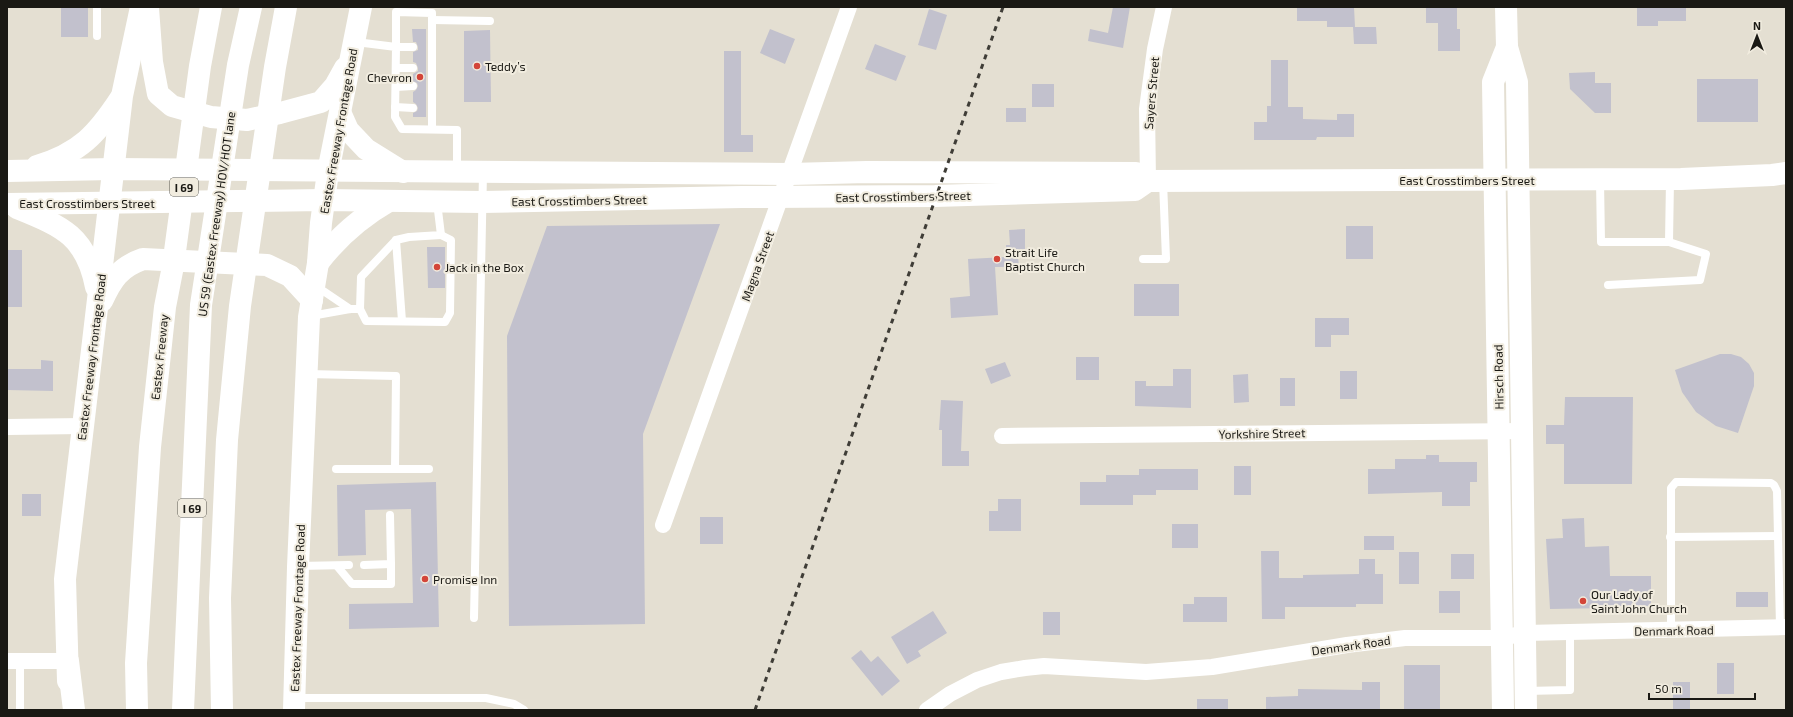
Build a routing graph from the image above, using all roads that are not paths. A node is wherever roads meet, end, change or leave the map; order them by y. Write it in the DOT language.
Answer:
graph roads {
  1 [pos="97,7"];
  2 [pos="141,7"];
  3 [pos="148,7"];
  4 [pos="211,7"];
  5 [pos="251,7"];
  6 [pos="286,7"];
  7 [pos="361,7"];
  8 [pos="849,7"];
  9 [pos="1164,7"];
  10 [pos="1506,7"];
  11 [pos="432,20"];
  12 [pos="490,21"];
  13 [pos="97,36"];
  14 [pos="396,47"];
  15 [pos="413,47"];
  16 [pos="1507,47"];
  17 [pos="353,48"];
  18 [pos="396,68"];
  19 [pos="413,68"];
  20 [pos="396,86"];
  21 [pos="413,86"];
  22 [pos="122,96"];
  23 [pos="395,108"];
  24 [pos="413,108"];
  25 [pos="340,112"];
  26 [pos="432,129"];
  27 [pos="113,169"];
  28 [pos="15,170"];
  29 [pos="328,172"];
  30 [pos="403,172"];
  31 [pos="458,172"];
  32 [pos="482,172"];
  33 [pos="1786,173"];
  34 [pos="790,174"];
  35 [pos="1670,179"];
  36 [pos="1156,180"];
  37 [pos="1495,180"];
  38 [pos="1518,180"];
  39 [pos="1600,180"];
  40 [pos="782,197"];
  41 [pos="324,200"];
  42 [pos="389,201"];
  43 [pos="436,201"];
  44 [pos="482,202"];
  45 [pos="110,203"];
  46 [pos="7,204"];
  47 [pos="441,235"];
  48 [pos="396,240"];
  49 [pos="1669,242"];
  50 [pos="1143,259"];
  51 [pos="1608,285"];
  52 [pos="313,291"];
  53 [pos="98,305"];
  54 [pos="350,309"];
  55 [pos="360,309"];
  56 [pos="402,321"];
  57 [pos="306,374"];
  58 [pos="83,426"];
  59 [pos="7,427"];
  60 [pos="1498,431"];
  61 [pos="1522,431"];
  62 [pos="1002,436"];
  63 [pos="336,469"];
  64 [pos="395,469"];
  65 [pos="429,469"];
  66 [pos="390,515"];
  67 [pos="663,525"];
  68 [pos="1778,536"];
  69 [pos="1670,537"];
  70 [pos="391,564"];
  71 [pos="349,565"];
  72 [pos="364,565"];
  73 [pos="298,566"];
  74 [pos="337,566"];
  75 [pos="474,618"];
  76 [pos="1783,627"];
  77 [pos="1671,631"];
  78 [pos="1570,632"];
  79 [pos="1525,633"];
  80 [pos="1502,638"];
  81 [pos="68,660"];
  82 [pos="13,661"];
  83 [pos="1525,700"];
  84 [pos="294,706"];
  85 [pos="20,710"];
  86 [pos="69,710"];
  87 [pos="74,710"];
  88 [pos="137,710"];
  89 [pos="183,710"];
  90 [pos="222,710"];
  91 [pos="524,710"];
  92 [pos="927,710"];
  93 [pos="1503,710"];
  1 -- 13 [label="lane"];
  2 -- 22 [label="main road, Eastex Freeway Frontage Road"];
  3 -- 17 [label="main road"];
  4 -- 88 [label="main road, Eastex Freeway / I 69"];
  5 -- 89 [label="main road, US 59 (Eastex Freeway) HOV/HOT lane / I 69"];
  6 -- 90 [label="main road, I 69"];
  7 -- 17 [label="main road, Eastex Freeway Frontage Road"];
  8 -- 34 [label="street, Magna Street"];
  9 -- 36 [label="street, Sayers Street"];
  10 -- 16 [label="main road, Hirsch Road"];
  11 -- 12 [label="lane"];
  11 -- 14 [label="lane"];
  11 -- 26 [label="lane"];
  14 -- 15 [label="lane"];
  14 -- 17 [label="lane"];
  14 -- 18 [label="lane"];
  16 -- 37 [label="main road, Hirsch Road"];
  16 -- 38 [label="main road, Hirsch Road"];
  17 -- 25 [label="main road, Eastex Freeway Frontage Road"];
  18 -- 19 [label="lane"];
  18 -- 20 [label="lane"];
  20 -- 21 [label="lane"];
  20 -- 23 [label="lane"];
  22 -- 27 [label="main road, Eastex Freeway Frontage Road"];
  22 -- 28 [label="main road"];
  23 -- 24 [label="lane"];
  23 -- 26 [label="lane"];
  25 -- 29 [label="main road, Eastex Freeway Frontage Road"];
  25 -- 30 [label="main road"];
  26 -- 31 [label="lane"];
  27 -- 28 [label="main road, East Crosstimbers Street"];
  27 -- 29 [label="main road, East Crosstimbers Street"];
  27 -- 45 [label="main road, Eastex Freeway Frontage Road"];
  29 -- 30 [label="main road, East Crosstimbers Street"];
  29 -- 41 [label="main road, Eastex Freeway Frontage Road"];
  30 -- 31 [label="main road, East Crosstimbers Street"];
  31 -- 32 [label="main road, East Crosstimbers Street"];
  32 -- 34 [label="main road, East Crosstimbers Street"];
  32 -- 44 [label="lane"];
  33 -- 35 [label="main road, East Crosstimbers Street"];
  34 -- 36 [label="main road, East Crosstimbers Street"];
  34 -- 40 [label="street, Magna Street"];
  35 -- 39 [label="main road, East Crosstimbers Street"];
  35 -- 49 [label="lane"];
  36 -- 37 [label="main road, East Crosstimbers Street"];
  36 -- 40 [label="main road, East Crosstimbers Street"];
  36 -- 50 [label="lane"];
  37 -- 38 [label="main road, East Crosstimbers Street"];
  37 -- 60 [label="main road, Hirsch Road"];
  38 -- 39 [label="main road, East Crosstimbers Street"];
  38 -- 61 [label="main road, Hirsch Road"];
  39 -- 49 [label="lane"];
  40 -- 44 [label="main road, East Crosstimbers Street"];
  40 -- 67 [label="street, Magna Street"];
  41 -- 42 [label="main road, East Crosstimbers Street"];
  41 -- 45 [label="main road, East Crosstimbers Street"];
  41 -- 52 [label="main road, Eastex Freeway Frontage Road"];
  42 -- 43 [label="main road, East Crosstimbers Street"];
  42 -- 52 [label="main road"];
  43 -- 44 [label="main road, East Crosstimbers Street"];
  43 -- 47 [label="lane"];
  44 -- 75 [label="lane"];
  45 -- 46 [label="main road, East Crosstimbers Street"];
  45 -- 53 [label="main road, Eastex Freeway Frontage Road"];
  46 -- 53 [label="main road"];
  47 -- 48 [label="lane"];
  47 -- 56 [label="lane"];
  48 -- 55 [label="lane"];
  48 -- 56 [label="lane"];
  49 -- 51 [label="lane"];
  52 -- 53 [label="main road"];
  52 -- 54 [label="lane"];
  52 -- 54 [label="lane"];
  52 -- 57 [label="main road, Eastex Freeway Frontage Road"];
  53 -- 58 [label="main road, Eastex Freeway Frontage Road"];
  54 -- 55 [label="lane"];
  55 -- 56 [label="lane"];
  57 -- 64 [label="lane"];
  57 -- 73 [label="main road, Eastex Freeway Frontage Road"];
  58 -- 59 [label="street"];
  58 -- 81 [label="main road, Eastex Freeway Frontage Road"];
  60 -- 61 [label="street, Yorkshire Street"];
  60 -- 62 [label="street, Yorkshire Street"];
  60 -- 80 [label="main road, Hirsch Road"];
  61 -- 79 [label="main road, Hirsch Road"];
  63 -- 64 [label="lane"];
  64 -- 65 [label="lane"];
  66 -- 70 [label="lane"];
  68 -- 69 [label="lane"];
  68 -- 69 [label="lane"];
  68 -- 76 [label="lane"];
  69 -- 77 [label="lane"];
  70 -- 72 [label="lane"];
  70 -- 74 [label="lane"];
  71 -- 74 [label="lane"];
  73 -- 74 [label="lane"];
  73 -- 84 [label="main road, Eastex Freeway Frontage Road"];
  76 -- 77 [label="street, Denmark Road"];
  77 -- 78 [label="street, Denmark Road"];
  78 -- 79 [label="street, Denmark Road"];
  78 -- 83 [label="lane"];
  79 -- 80 [label="street, Denmark Road"];
  79 -- 83 [label="main road, Hirsch Road"];
  80 -- 92 [label="street, Denmark Road"];
  80 -- 93 [label="main road, Hirsch Road"];
  81 -- 82 [label="street"];
  81 -- 86 [label="main road, Eastex Freeway Frontage Road"];
  81 -- 87 [label="main road"];
  82 -- 85 [label="lane"];
  84 -- 91 [label="lane"];
}
